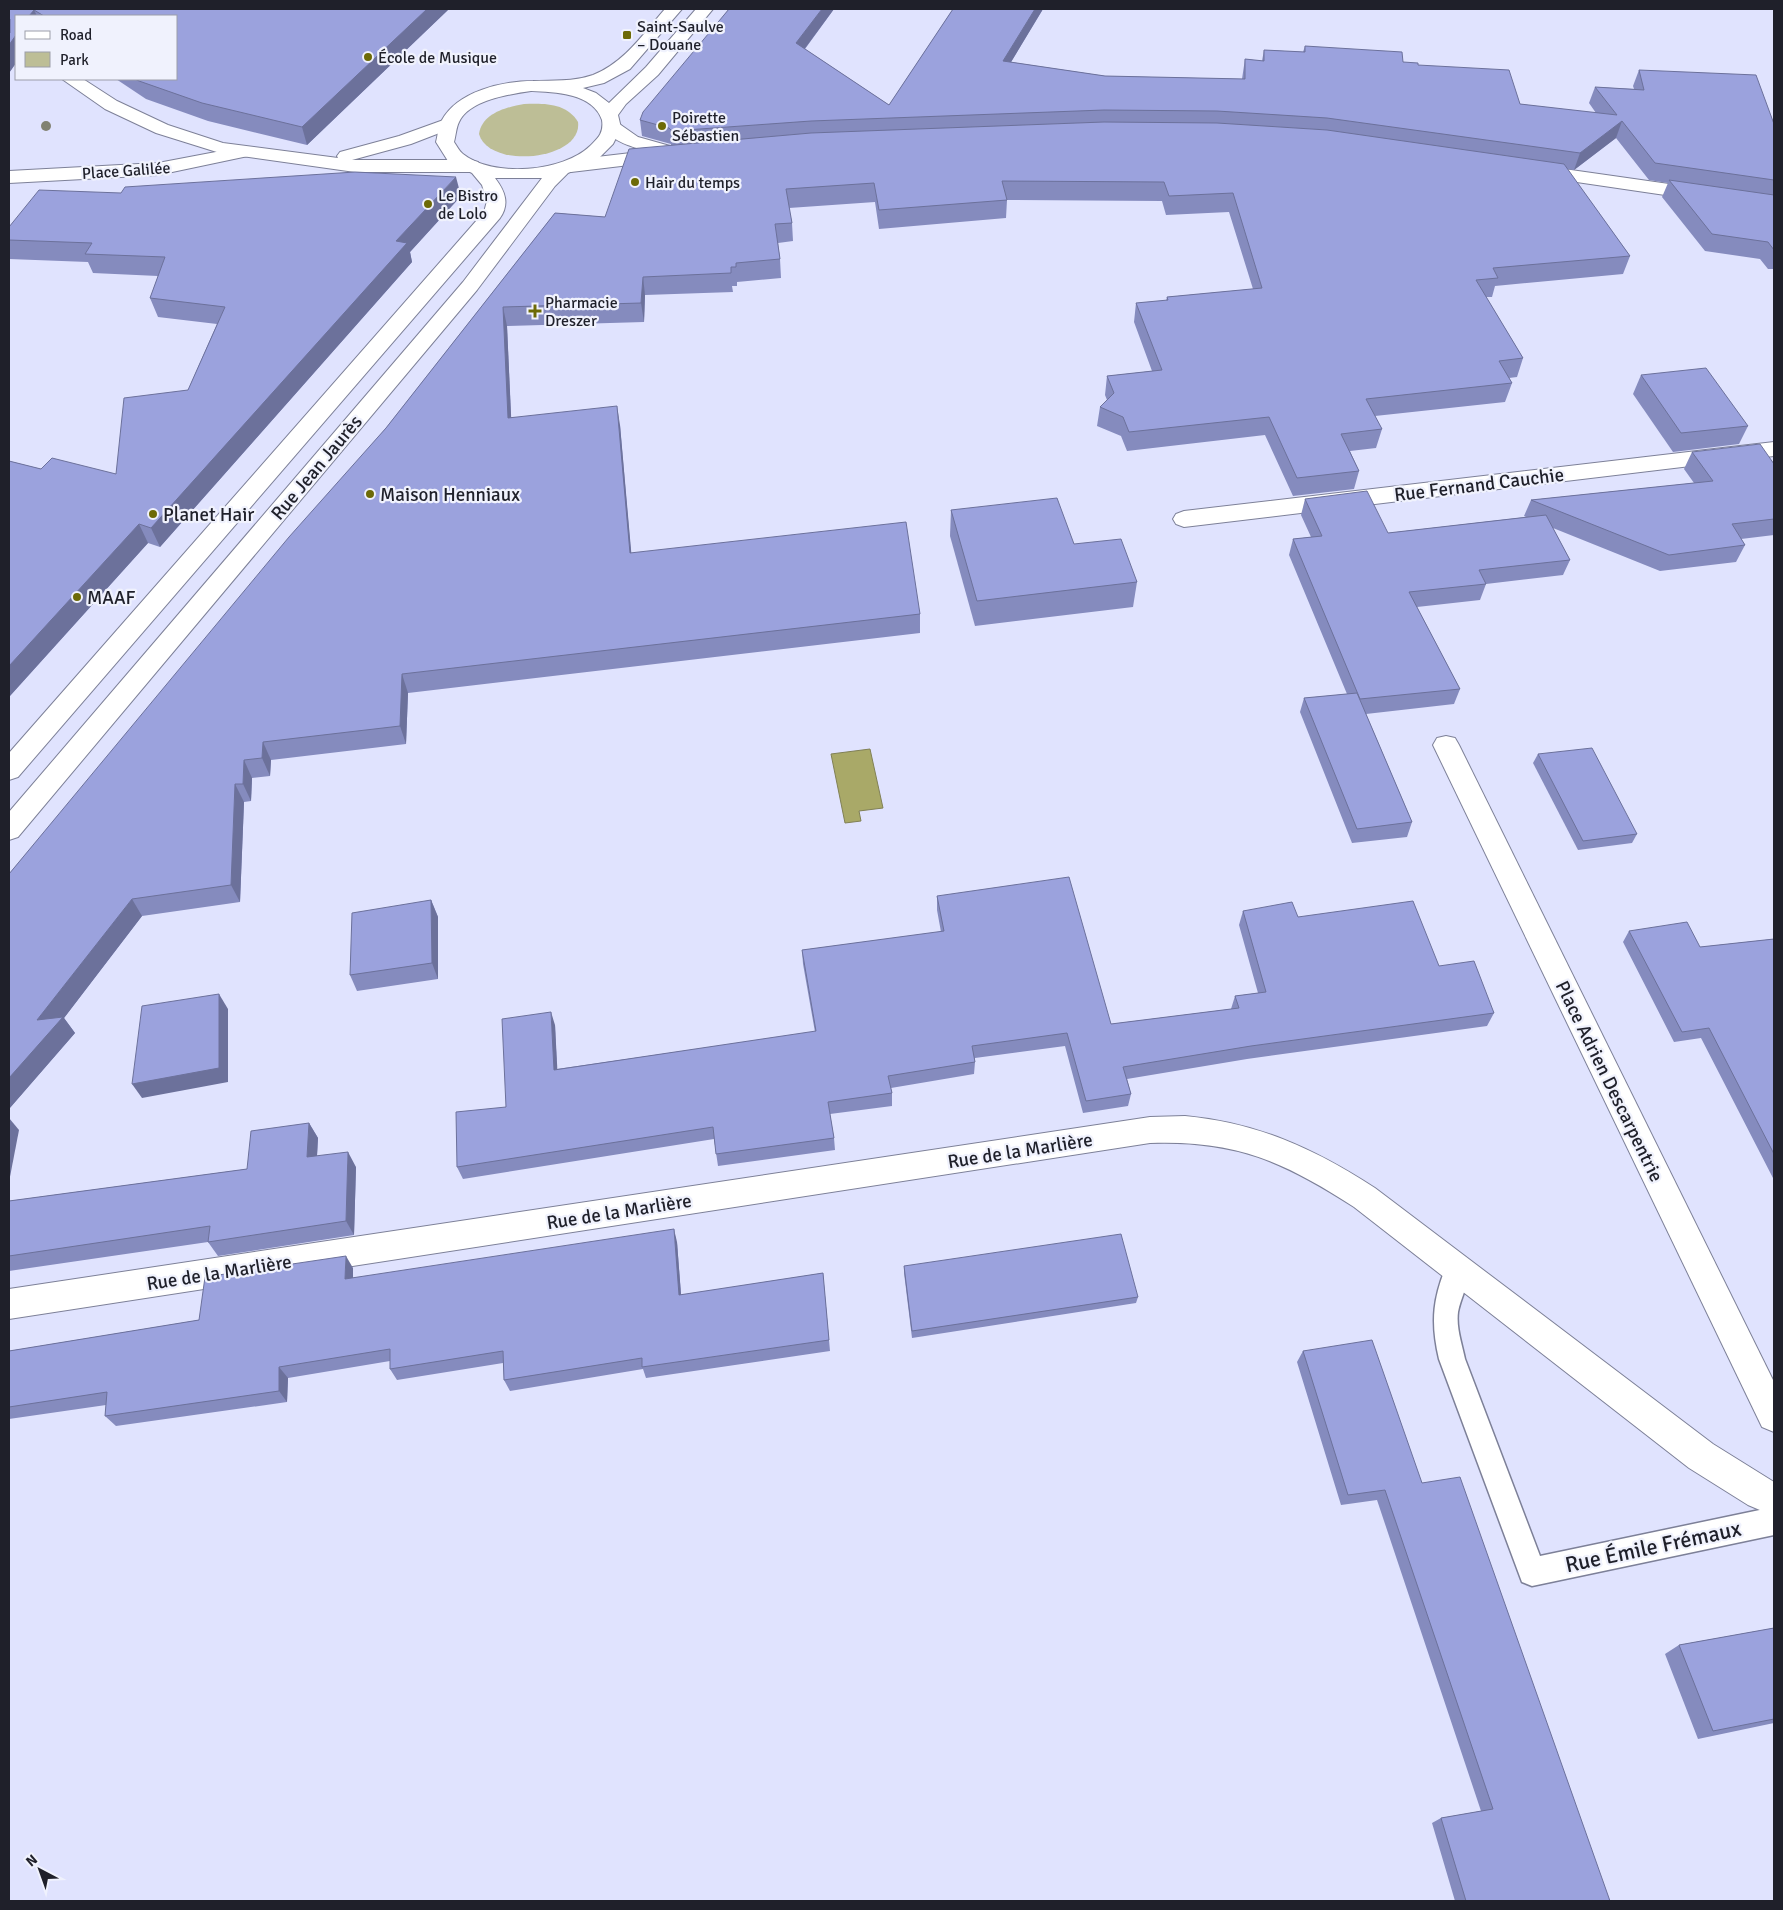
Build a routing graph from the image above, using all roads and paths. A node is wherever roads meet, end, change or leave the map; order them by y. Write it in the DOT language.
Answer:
graph roads {
  1 [pos="674,9"];
  2 [pos="705,9"];
  3 [pos="73,80"];
  4 [pos="560,88"];
  5 [pos="611,121"];
  6 [pos="449,123"];
  7 [pos="242,152"];
  8 [pos="313,161"];
  9 [pos="475,168"];
  10 [pos="566,168"];
  11 [pos="1514,168"];
  12 [pos="9,176"];
  13 [pos="1774,205"];
  14 [pos="1774,449"];
  15 [pos="1184,519"];
  16 [pos="1446,745"];
  17 [pos="9,770"];
  18 [pos="9,830"];
  19 [pos="1458,1268"];
  20 [pos="9,1304"];
  21 [pos="1774,1416"];
  22 [pos="1774,1499"];
  23 [pos="1774,1521"];
  1 -- 4 [label="street"];
  2 -- 5 [label="street"];
  3 -- 7 [label="street"];
  4 -- 5 [label="street"];
  4 -- 6 [label="street"];
  5 -- 10 [label="street"];
  5 -- 10 [label="street"];
  6 -- 8 [label="street"];
  6 -- 9 [label="street"];
  7 -- 8 [label="street"];
  7 -- 12 [label="street, Place Galilée"];
  8 -- 9 [label="street"];
  9 -- 10 [label="street"];
  9 -- 17 [label="street, Rue Jean Jaurès"];
  10 -- 18 [label="street, Rue Jean Jaurès"];
  11 -- 13 [label="street"];
  14 -- 15 [label="street, Rue Fernand Cauchie"];
  16 -- 21 [label="street, Place Adrien Descarpentrie"];
  19 -- 20 [label="street, Rue de la Marlière"];
  19 -- 22 [label="street"];
  19 -- 23 [label="lane, Rue Émile Frémaux"];
}
